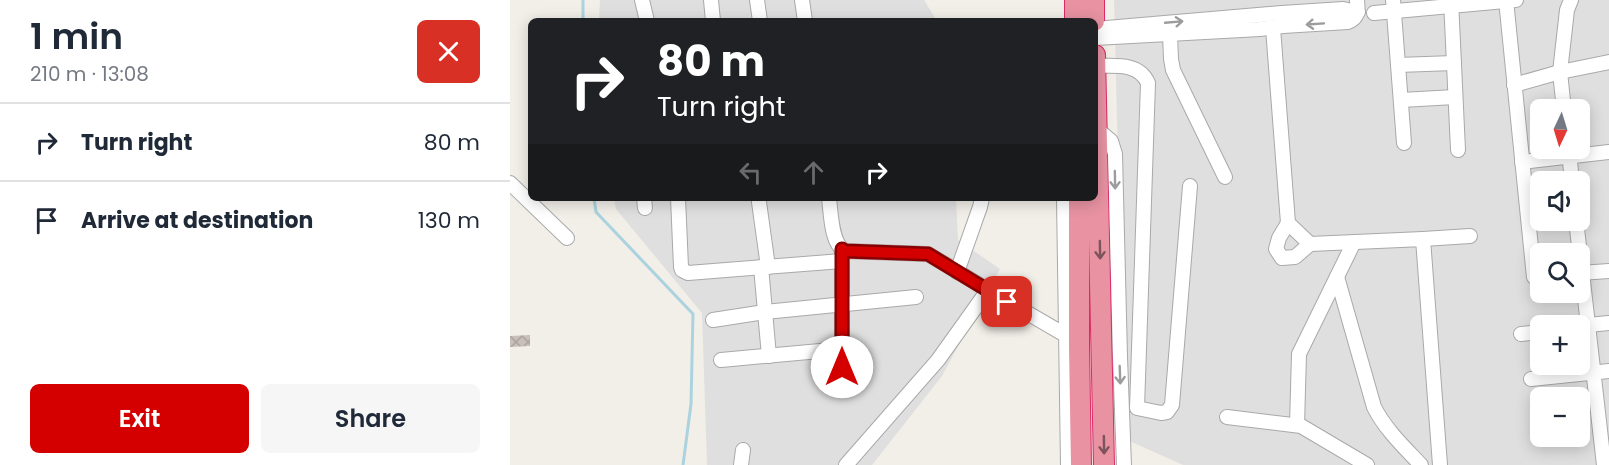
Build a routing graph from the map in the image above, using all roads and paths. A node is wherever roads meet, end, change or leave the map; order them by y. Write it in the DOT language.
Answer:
graph roads {
  1 [pos="642,0"];
  2 [pos="711,0"];
  3 [pos="757,0"];
  4 [pos="803,0"];
  5 [pos="1075,0"];
  6 [pos="1094,0"];
  7 [pos="1509,0"];
  8 [pos="1571,0"];
  9 [pos="1451,3"];
  10 [pos="1394,5"];
  11 [pos="1358,6"];
  12 [pos="1374,13"];
  13 [pos="646,18"];
  14 [pos="713,18"];
  15 [pos="760,18"];
  16 [pos="805,18"];
  17 [pos="1076,18"];
  18 [pos="1094,18"];
  19 [pos="1271,18"];
  20 [pos="1098,29"];
  21 [pos="1170,34"];
  22 [pos="1098,38"];
  23 [pos="1609,62"];
  24 [pos="1454,63"];
  25 [pos="1398,65"];
  26 [pos="1098,66"];
  27 [pos="1560,72"];
  28 [pos="1514,85"];
  29 [pos="1455,97"];
  30 [pos="1563,99"];
  31 [pos="1401,100"];
  32 [pos="1098,130"];
  33 [pos="1404,143"];
  34 [pos="1458,150"];
  35 [pos="1590,152"];
  36 [pos="1609,152"];
  37 [pos="1538,159"];
  38 [pos="1522,162"];
  39 [pos="1098,177"];
  40 [pos="1225,177"];
  41 [pos="510,183"];
  42 [pos="1190,186"];
  43 [pos="528,200"];
  44 [pos="529,201"];
  45 [pos="678,201"];
  46 [pos="829,201"];
  47 [pos="982,201"];
  48 [pos="1064,201"];
  49 [pos="1079,201"];
  50 [pos="759,202"];
  51 [pos="1288,223"];
  52 [pos="1470,236"];
  53 [pos="567,238"];
  54 [pos="1423,239"];
  55 [pos="1354,242"];
  56 [pos="1530,243"];
  57 [pos="1310,244"];
  58 [pos="842,255"];
  59 [pos="764,267"];
  60 [pos="1609,271"];
  61 [pos="957,272"];
  62 [pos="1590,272"];
  63 [pos="1337,277"];
  64 [pos="988,290"];
  65 [pos="916,297"];
  66 [pos="842,304"];
  67 [pos="765,312"];
  68 [pos="713,320"];
  69 [pos="1609,323"];
  70 [pos="1590,327"];
  71 [pos="1530,333"];
  72 [pos="1521,334"];
  73 [pos="1067,336"];
  74 [pos="842,349"];
  75 [pos="769,356"];
  76 [pos="1590,356"];
  77 [pos="721,360"];
  78 [pos="1609,371"];
  79 [pos="1593,373"];
  80 [pos="1531,379"];
  81 [pos="842,384"];
  82 [pos="1122,407"];
  83 [pos="1137,408"];
  84 [pos="1227,417"];
  85 [pos="1297,425"];
  86 [pos="743,450"];
  87 [pos="741,465"];
  88 [pos="846,465"];
  89 [pos="1068,465"];
  90 [pos="1081,465"];
  91 [pos="1104,465"];
  92 [pos="1124,465"];
  93 [pos="1367,465"];
  94 [pos="1420,465"];
  95 [pos="1440,465"];
  96 [pos="1604,465"];
  1 -- 13 [label="street"];
  2 -- 14 [label="street"];
  3 -- 15 [label="street"];
  4 -- 16 [label="street"];
  5 -- 17 [label="highway"];
  6 -- 18 [label="highway"];
  7 -- 9 [label="street"];
  7 -- 28 [label="street"];
  8 -- 27 [label="street"];
  9 -- 10 [label="street"];
  9 -- 24 [label="street"];
  10 -- 12 [label="street"];
  10 -- 25 [label="street"];
  11 -- 19 [label="street"];
  20 -- 19 [label="street, one-way"];
  19 -- 21 [label="street"];
  19 -- 51 [label="street"];
  21 -- 22 [label="street"];
  21 -- 40 [label="street"];
  23 -- 27 [label="street"];
  24 -- 25 [label="street"];
  24 -- 29 [label="street"];
  25 -- 31 [label="street"];
  26 -- 83 [label="street"];
  27 -- 28 [label="street"];
  27 -- 30 [label="street"];
  28 -- 38 [label="street"];
  29 -- 31 [label="street"];
  29 -- 34 [label="street"];
  31 -- 33 [label="street"];
  32 -- 82 [label="street, one-way"];
  35 -- 36 [label="street"];
  37 -- 38 [label="street"];
  38 -- 56 [label="street"];
  39 -- 91 [label="highway, one-way"];
  41 -- 43 [label="street"];
  42 -- 83 [label="street"];
  44 -- 53 [label="street"];
  45 -- 59 [label="street"];
  46 -- 58 [label="street"];
  47 -- 61 [label="street"];
  48 -- 73 [label="street"];
  49 -- 90 [label="highway"];
  50 -- 59 [label="street"];
  51 -- 57 [label="street"];
  51 -- 57 [label="street"];
  52 -- 54 [label="street"];
  54 -- 55 [label="street"];
  54 -- 95 [label="street"];
  55 -- 57 [label="street"];
  55 -- 63 [label="street"];
  58 -- 59 [label="street"];
  58 -- 61 [label="street"];
  58 -- 66 [label="street"];
  59 -- 67 [label="street"];
  60 -- 62 [label="street"];
  61 -- 64 [label="street"];
  63 -- 85 [label="street"];
  63 -- 94 [label="street"];
  64 -- 73 [label="street"];
  64 -- 88 [label="street"];
  65 -- 66 [label="street"];
  66 -- 67 [label="street"];
  66 -- 74 [label="street"];
  67 -- 68 [label="street"];
  67 -- 75 [label="street"];
  69 -- 70 [label="street"];
  71 -- 72 [label="street"];
  73 -- 89 [label="street"];
  74 -- 75 [label="street"];
  74 -- 81 [label="street"];
  75 -- 77 [label="street"];
  76 -- 79 [label="street"];
  78 -- 79 [label="street"];
  79 -- 80 [label="street"];
  79 -- 96 [label="street"];
  82 -- 83 [label="street"];
  82 -- 92 [label="street"];
  84 -- 85 [label="street"];
  85 -- 93 [label="street"];
  86 -- 87 [label="street"];
}
